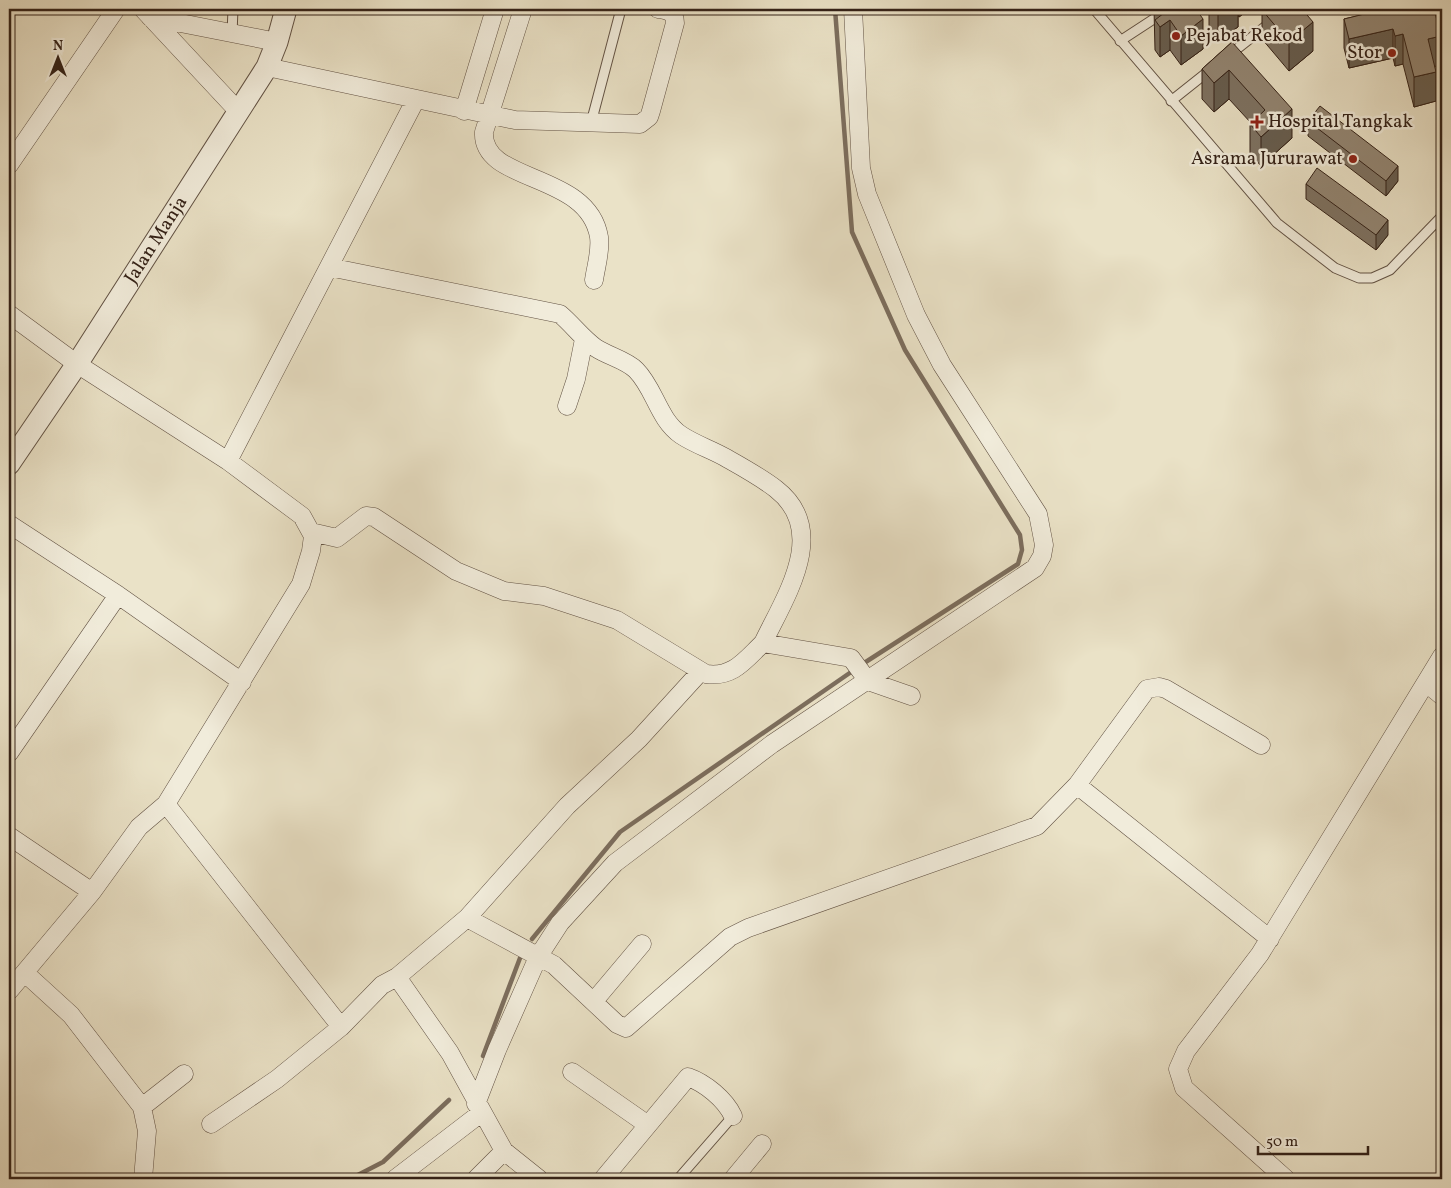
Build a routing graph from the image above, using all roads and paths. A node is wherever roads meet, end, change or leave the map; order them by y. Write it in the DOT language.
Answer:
graph roads {
  1 [pos="116,9"];
  2 [pos="233,9"];
  3 [pos="286,9"];
  4 [pos="495,9"];
  5 [pos="523,9"];
  6 [pos="621,9"];
  7 [pos="658,9"];
  8 [pos="852,9"];
  9 [pos="1094,9"];
  10 [pos="1168,9"];
  11 [pos="1440,9"];
  12 [pos="1158,12"];
  13 [pos="146,13"];
  14 [pos="1442,18"];
  15 [pos="1271,22"];
  16 [pos="232,34"];
  17 [pos="1120,41"];
  18 [pos="277,42"];
  19 [pos="267,67"];
  20 [pos="416,99"];
  21 [pos="1171,101"];
  22 [pos="464,111"];
  23 [pos="238,112"];
  24 [pos="490,116"];
  25 [pos="591,123"];
  26 [pos="9,165"];
  27 [pos="1442,216"];
  28 [pos="329,267"];
  29 [pos="594,280"];
  30 [pos="9,314"];
  31 [pos="584,338"];
  32 [pos="77,364"];
  33 [pos="567,406"];
  34 [pos="228,462"];
  35 [pos="9,464"];
  36 [pos="9,524"];
  37 [pos="311,532"];
  38 [pos="118,595"];
  39 [pos="763,643"];
  40 [pos="1442,656"];
  41 [pos="701,671"];
  42 [pos="863,673"];
  43 [pos="242,682"];
  44 [pos="1426,683"];
  45 [pos="911,696"];
  46 [pos="1442,696"];
  47 [pos="1261,745"];
  48 [pos="9,753"];
  49 [pos="1077,785"];
  50 [pos="166,804"];
  51 [pos="9,836"];
  52 [pos="92,892"];
  53 [pos="466,918"];
  54 [pos="1270,938"];
  55 [pos="642,944"];
  56 [pos="538,957"];
  57 [pos="25,973"];
  58 [pos="397,977"];
  59 [pos="9,991"];
  60 [pos="594,1001"];
  61 [pos="341,1027"];
  62 [pos="572,1072"];
  63 [pos="184,1074"];
  64 [pos="142,1107"];
  65 [pos="478,1108"];
  66 [pos="733,1116"];
  67 [pos="211,1124"];
  68 [pos="648,1125"];
  69 [pos="762,1144"];
  70 [pos="504,1151"];
  71 [pos="143,1179"];
  72 [pos="395,1179"];
  73 [pos="476,1179"];
  74 [pos="539,1179"];
  75 [pos="603,1179"];
  76 [pos="678,1179"];
  77 [pos="733,1179"];
  78 [pos="1286,1179"];
  1 -- 26 [label="street"];
  2 -- 16 [label="lane"];
  3 -- 18 [label="street, Jalan Manja"];
  4 -- 22 [label="street"];
  5 -- 24 [label="street"];
  6 -- 25 [label="lane"];
  7 -- 25 [label="street"];
  8 -- 42 [label="street"];
  9 -- 17 [label="lane"];
  10 -- 12 [label="lane"];
  11 -- 14 [label="lane"];
  12 -- 17 [label="lane"];
  13 -- 16 [label="street"];
  13 -- 23 [label="street"];
  15 -- 21 [label="lane"];
  16 -- 18 [label="street"];
  17 -- 21 [label="lane"];
  18 -- 19 [label="street, Jalan Manja"];
  19 -- 20 [label="street"];
  19 -- 23 [label="street, Jalan Manja"];
  20 -- 22 [label="street"];
  20 -- 28 [label="street"];
  21 -- 27 [label="lane"];
  22 -- 24 [label="street"];
  23 -- 32 [label="street, Jalan Manja"];
  24 -- 25 [label="street"];
  24 -- 29 [label="street"];
  28 -- 31 [label="street"];
  28 -- 34 [label="street"];
  30 -- 32 [label="street"];
  31 -- 33 [label="street"];
  31 -- 39 [label="street"];
  32 -- 34 [label="street"];
  32 -- 35 [label="street, Jalan Manja"];
  34 -- 37 [label="street"];
  36 -- 38 [label="street"];
  37 -- 41 [label="street"];
  37 -- 43 [label="street"];
  38 -- 43 [label="street"];
  38 -- 48 [label="street"];
  39 -- 41 [label="street"];
  39 -- 42 [label="street"];
  40 -- 44 [label="street"];
  41 -- 53 [label="street"];
  42 -- 45 [label="street"];
  42 -- 56 [label="street"];
  43 -- 50 [label="street"];
  44 -- 46 [label="street"];
  44 -- 54 [label="street"];
  47 -- 49 [label="street"];
  49 -- 54 [label="street"];
  49 -- 60 [label="street"];
  50 -- 52 [label="street"];
  50 -- 61 [label="street"];
  51 -- 52 [label="street"];
  52 -- 57 [label="street"];
  53 -- 56 [label="street"];
  53 -- 58 [label="street"];
  54 -- 78 [label="street"];
  55 -- 60 [label="street"];
  56 -- 60 [label="street"];
  56 -- 65 [label="street"];
  57 -- 59 [label="street"];
  57 -- 64 [label="street"];
  58 -- 61 [label="street"];
  58 -- 65 [label="street"];
  61 -- 67 [label="street"];
  62 -- 68 [label="street"];
  63 -- 64 [label="street"];
  64 -- 71 [label="street"];
  65 -- 70 [label="street"];
  65 -- 72 [label="street"];
  66 -- 68 [label="street"];
  66 -- 76 [label="lane"];
  68 -- 75 [label="street"];
  69 -- 77 [label="street"];
  70 -- 73 [label="street"];
  70 -- 74 [label="street"];
}
